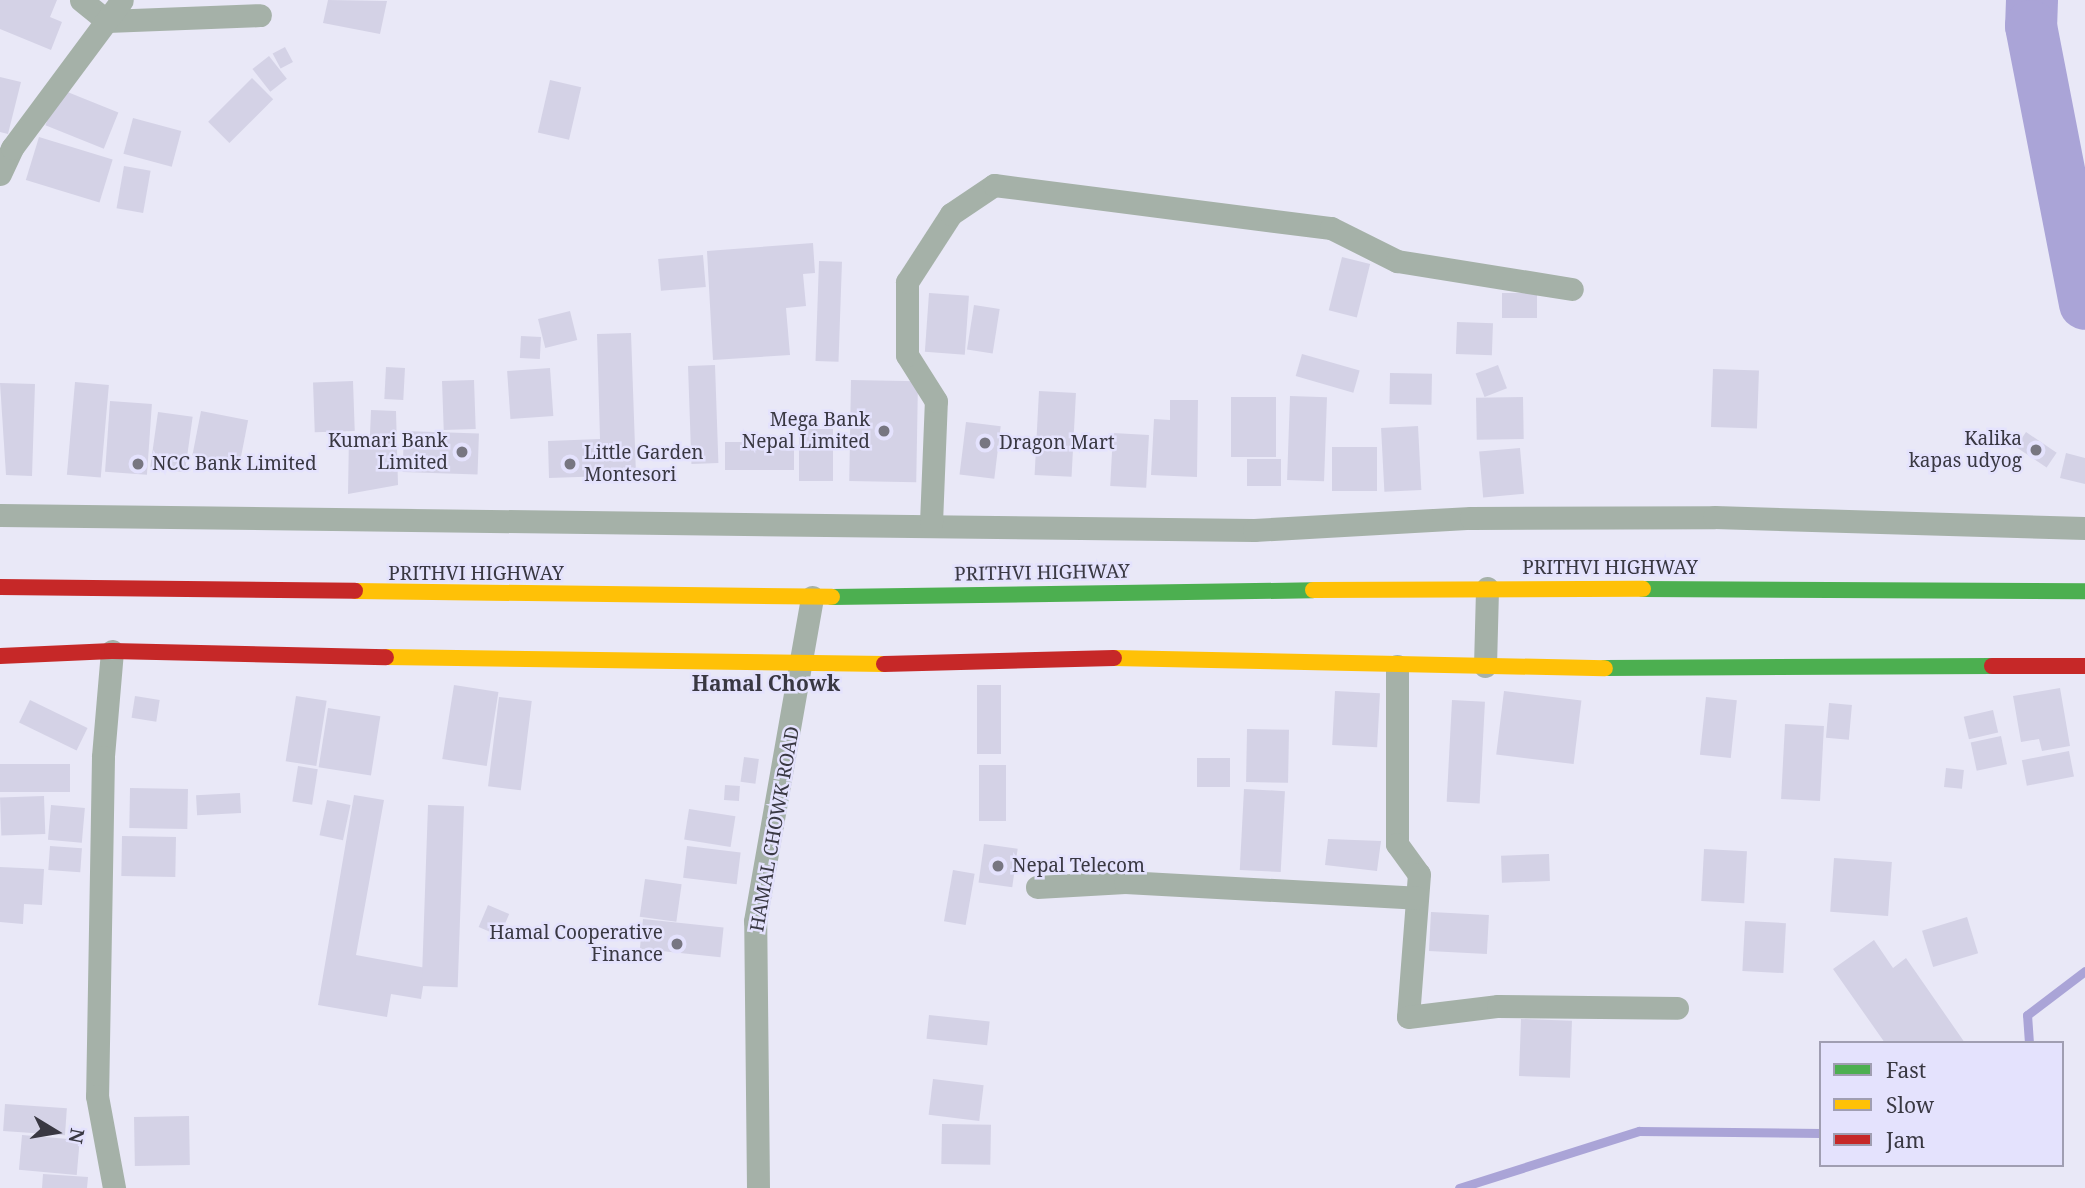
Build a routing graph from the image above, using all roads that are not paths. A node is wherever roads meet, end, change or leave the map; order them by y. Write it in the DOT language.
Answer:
graph roads {
  1 [pos="82,0"];
  2 [pos="122,0"];
  3 [pos="260,15"];
  4 [pos="107,21"];
  5 [pos="0,174"];
  6 [pos="1572,289"];
  7 [pos="0,516"];
  8 [pos="931,523"];
  9 [pos="2085,528"];
  10 [pos="0,587"];
  11 [pos="1487,588"];
  12 [pos="2085,592"];
  13 [pos="812,597"];
  14 [pos="112,651"];
  15 [pos="0,656"];
  16 [pos="1398,666"];
  17 [pos="1485,666"];
  18 [pos="2085,666"];
  19 [pos="805,667"];
  20 [pos="1037,887"];
  21 [pos="1417,898"];
  22 [pos="1677,1008"];
  23 [pos="114,1188"];
  24 [pos="758,1188"];
  1 -- 4 [label="street"];
  2 -- 4 [label="street"];
  3 -- 4 [label="street"];
  4 -- 5 [label="street"];
  6 -- 8 [label="street"];
  7 -- 8 [label="street"];
  8 -- 9 [label="street"];
  10 -- 13 [label="main road, PRITHVI HIGHWAY"];
  11 -- 12 [label="main road, PRITHVI HIGHWAY"];
  11 -- 13 [label="main road, PRITHVI HIGHWAY"];
  11 -- 17 [label="street"];
  13 -- 19 [label="street, HAMAL CHOWK ROAD"];
  14 -- 15 [label="main road"];
  14 -- 19 [label="main road"];
  14 -- 23 [label="street"];
  16 -- 17 [label="main road"];
  16 -- 19 [label="main road"];
  16 -- 21 [label="street"];
  17 -- 18 [label="main road"];
  19 -- 24 [label="street, HAMAL CHOWK ROAD"];
  20 -- 21 [label="street"];
  21 -- 22 [label="street"];
}
